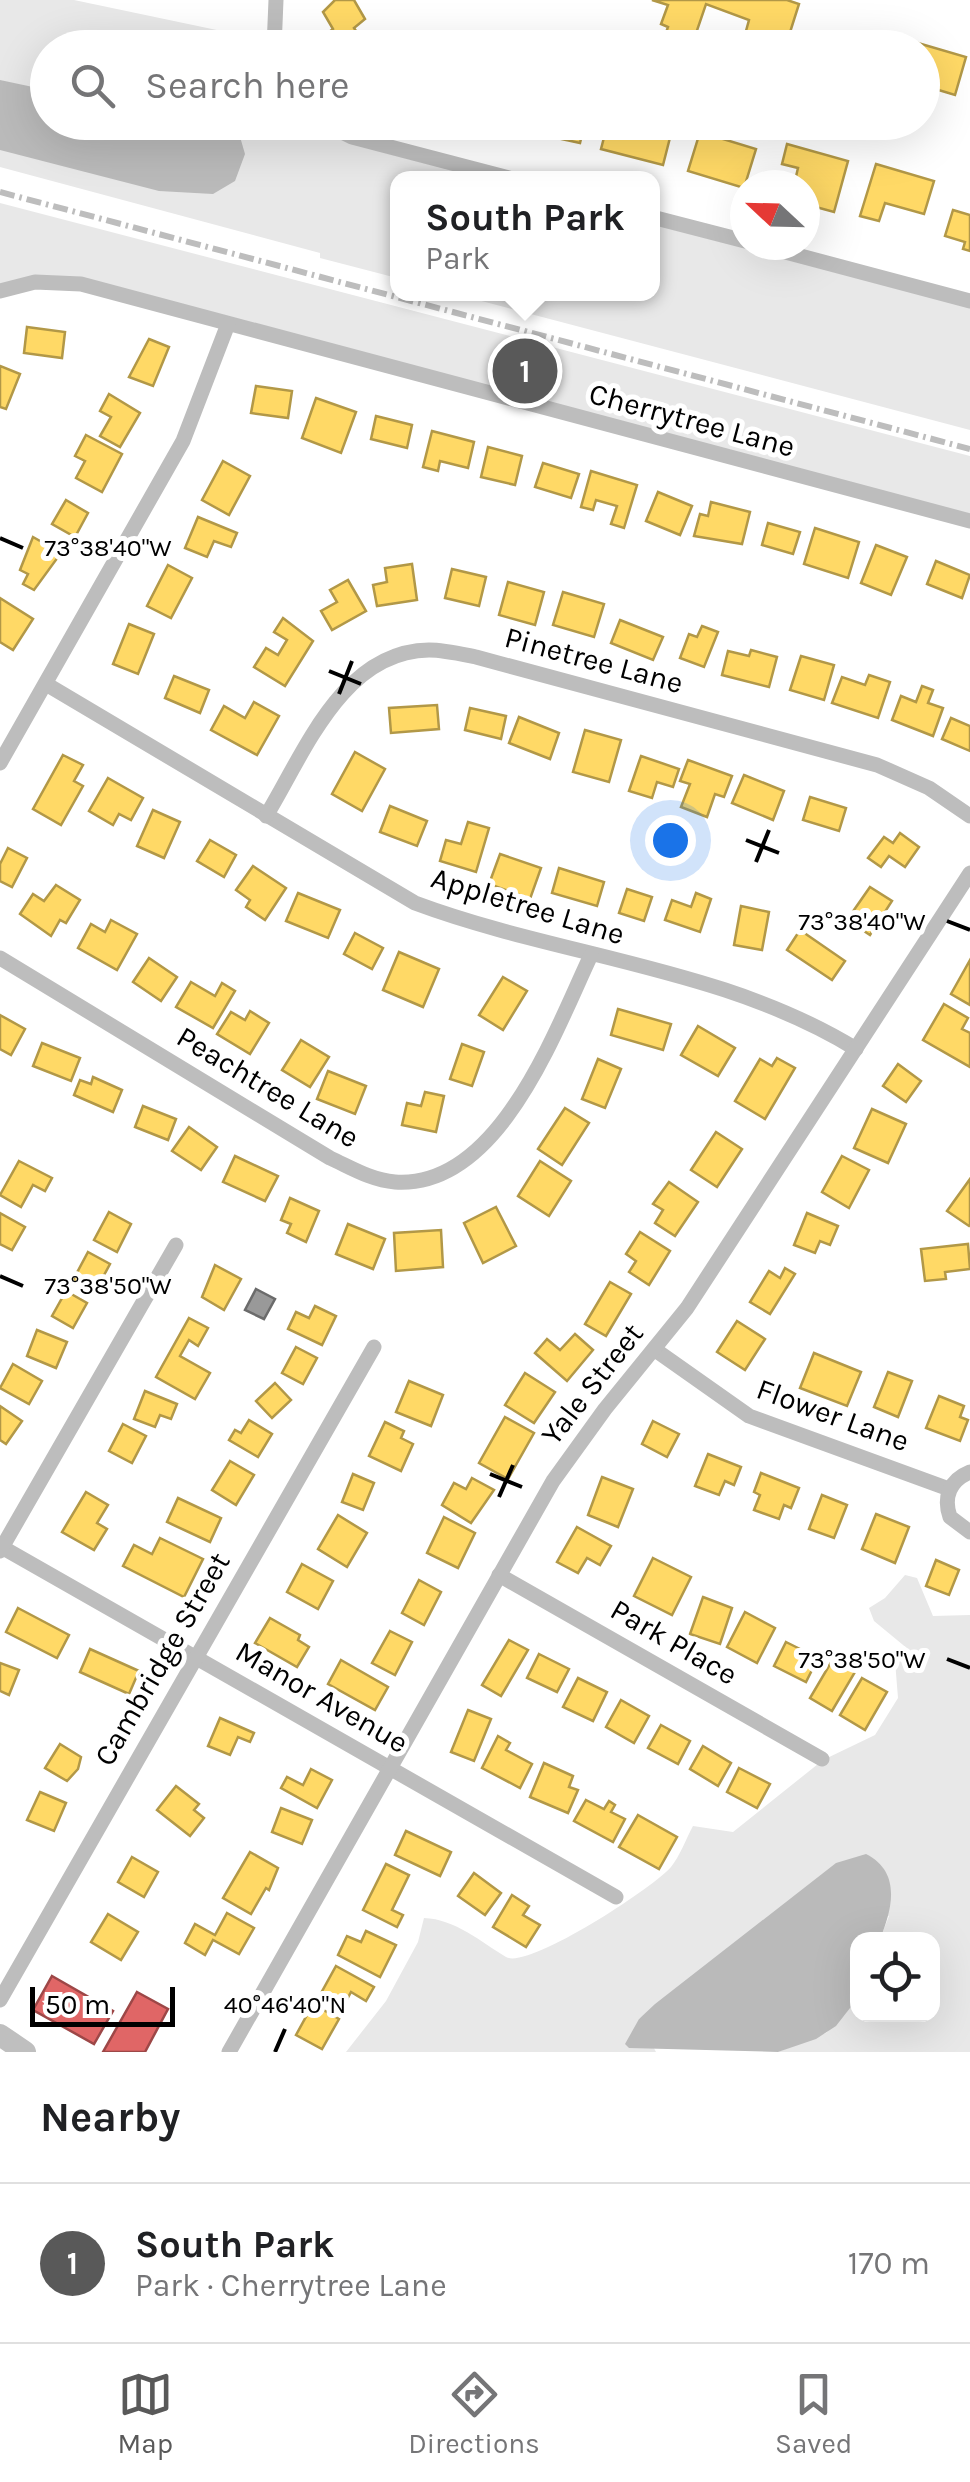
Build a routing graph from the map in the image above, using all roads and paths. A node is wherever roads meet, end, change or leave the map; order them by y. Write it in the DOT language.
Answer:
graph roads {
  1 [pos="276,0"];
  2 [pos="275,30"];
  3 [pos="363,140"];
  4 [pos="481,171"];
  5 [pos="660,219"];
  6 [pos="730,237"];
  7 [pos="816,260"];
  8 [pos="0,291"];
  9 [pos="970,301"];
  10 [pos="228,324"];
  11 [pos="970,521"];
  12 [pos="46,684"];
  13 [pos="0,763"];
  14 [pos="266,816"];
  15 [pos="970,816"];
  16 [pos="970,873"];
  17 [pos="591,955"];
  18 [pos="0,958"];
  19 [pos="856,1048"];
  20 [pos="176,1245"];
  21 [pos="374,1347"];
  22 [pos="654,1349"];
  23 [pos="970,1472"];
  24 [pos="949,1489"];
  25 [pos="970,1532"];
  26 [pos="1,1548"];
  27 [pos="499,1575"];
  28 [pos="196,1657"];
  29 [pos="822,1759"];
  30 [pos="390,1768"];
  31 [pos="616,1897"];
  32 [pos="0,2000"];
  33 [pos="0,2035"];
  34 [pos="25,2052"];
  35 [pos="229,2052"];
  1 -- 2 [label="street"];
  3 -- 4 [label="street"];
  5 -- 6 [label="street"];
  7 -- 9 [label="street"];
  8 -- 10 [label="street"];
  10 -- 11 [label="street, Cherrytree Lane"];
  10 -- 12 [label="street"];
  12 -- 13 [label="street"];
  12 -- 14 [label="street, Appletree Lane"];
  14 -- 15 [label="street, Pinetree Lane"];
  14 -- 17 [label="street, Appletree Lane"];
  16 -- 19 [label="street, Yale Street"];
  17 -- 18 [label="street, Peachtree Lane"];
  17 -- 19 [label="street, Appletree Lane"];
  19 -- 22 [label="street, Yale Street"];
  20 -- 26 [label="street"];
  21 -- 28 [label="street, Cambridge Street"];
  22 -- 24 [label="street, Flower Lane"];
  22 -- 27 [label="street, Yale Street"];
  23 -- 24 [label="street"];
  24 -- 25 [label="street"];
  26 -- 28 [label="street, Manor Avenue"];
  27 -- 29 [label="street, Park Place"];
  27 -- 30 [label="street, Yale Street"];
  28 -- 30 [label="street, Manor Avenue"];
  28 -- 32 [label="street, Cambridge Street"];
  30 -- 31 [label="street, Manor Avenue"];
  30 -- 35 [label="street, Yale Street"];
  33 -- 34 [label="main road"];
}
